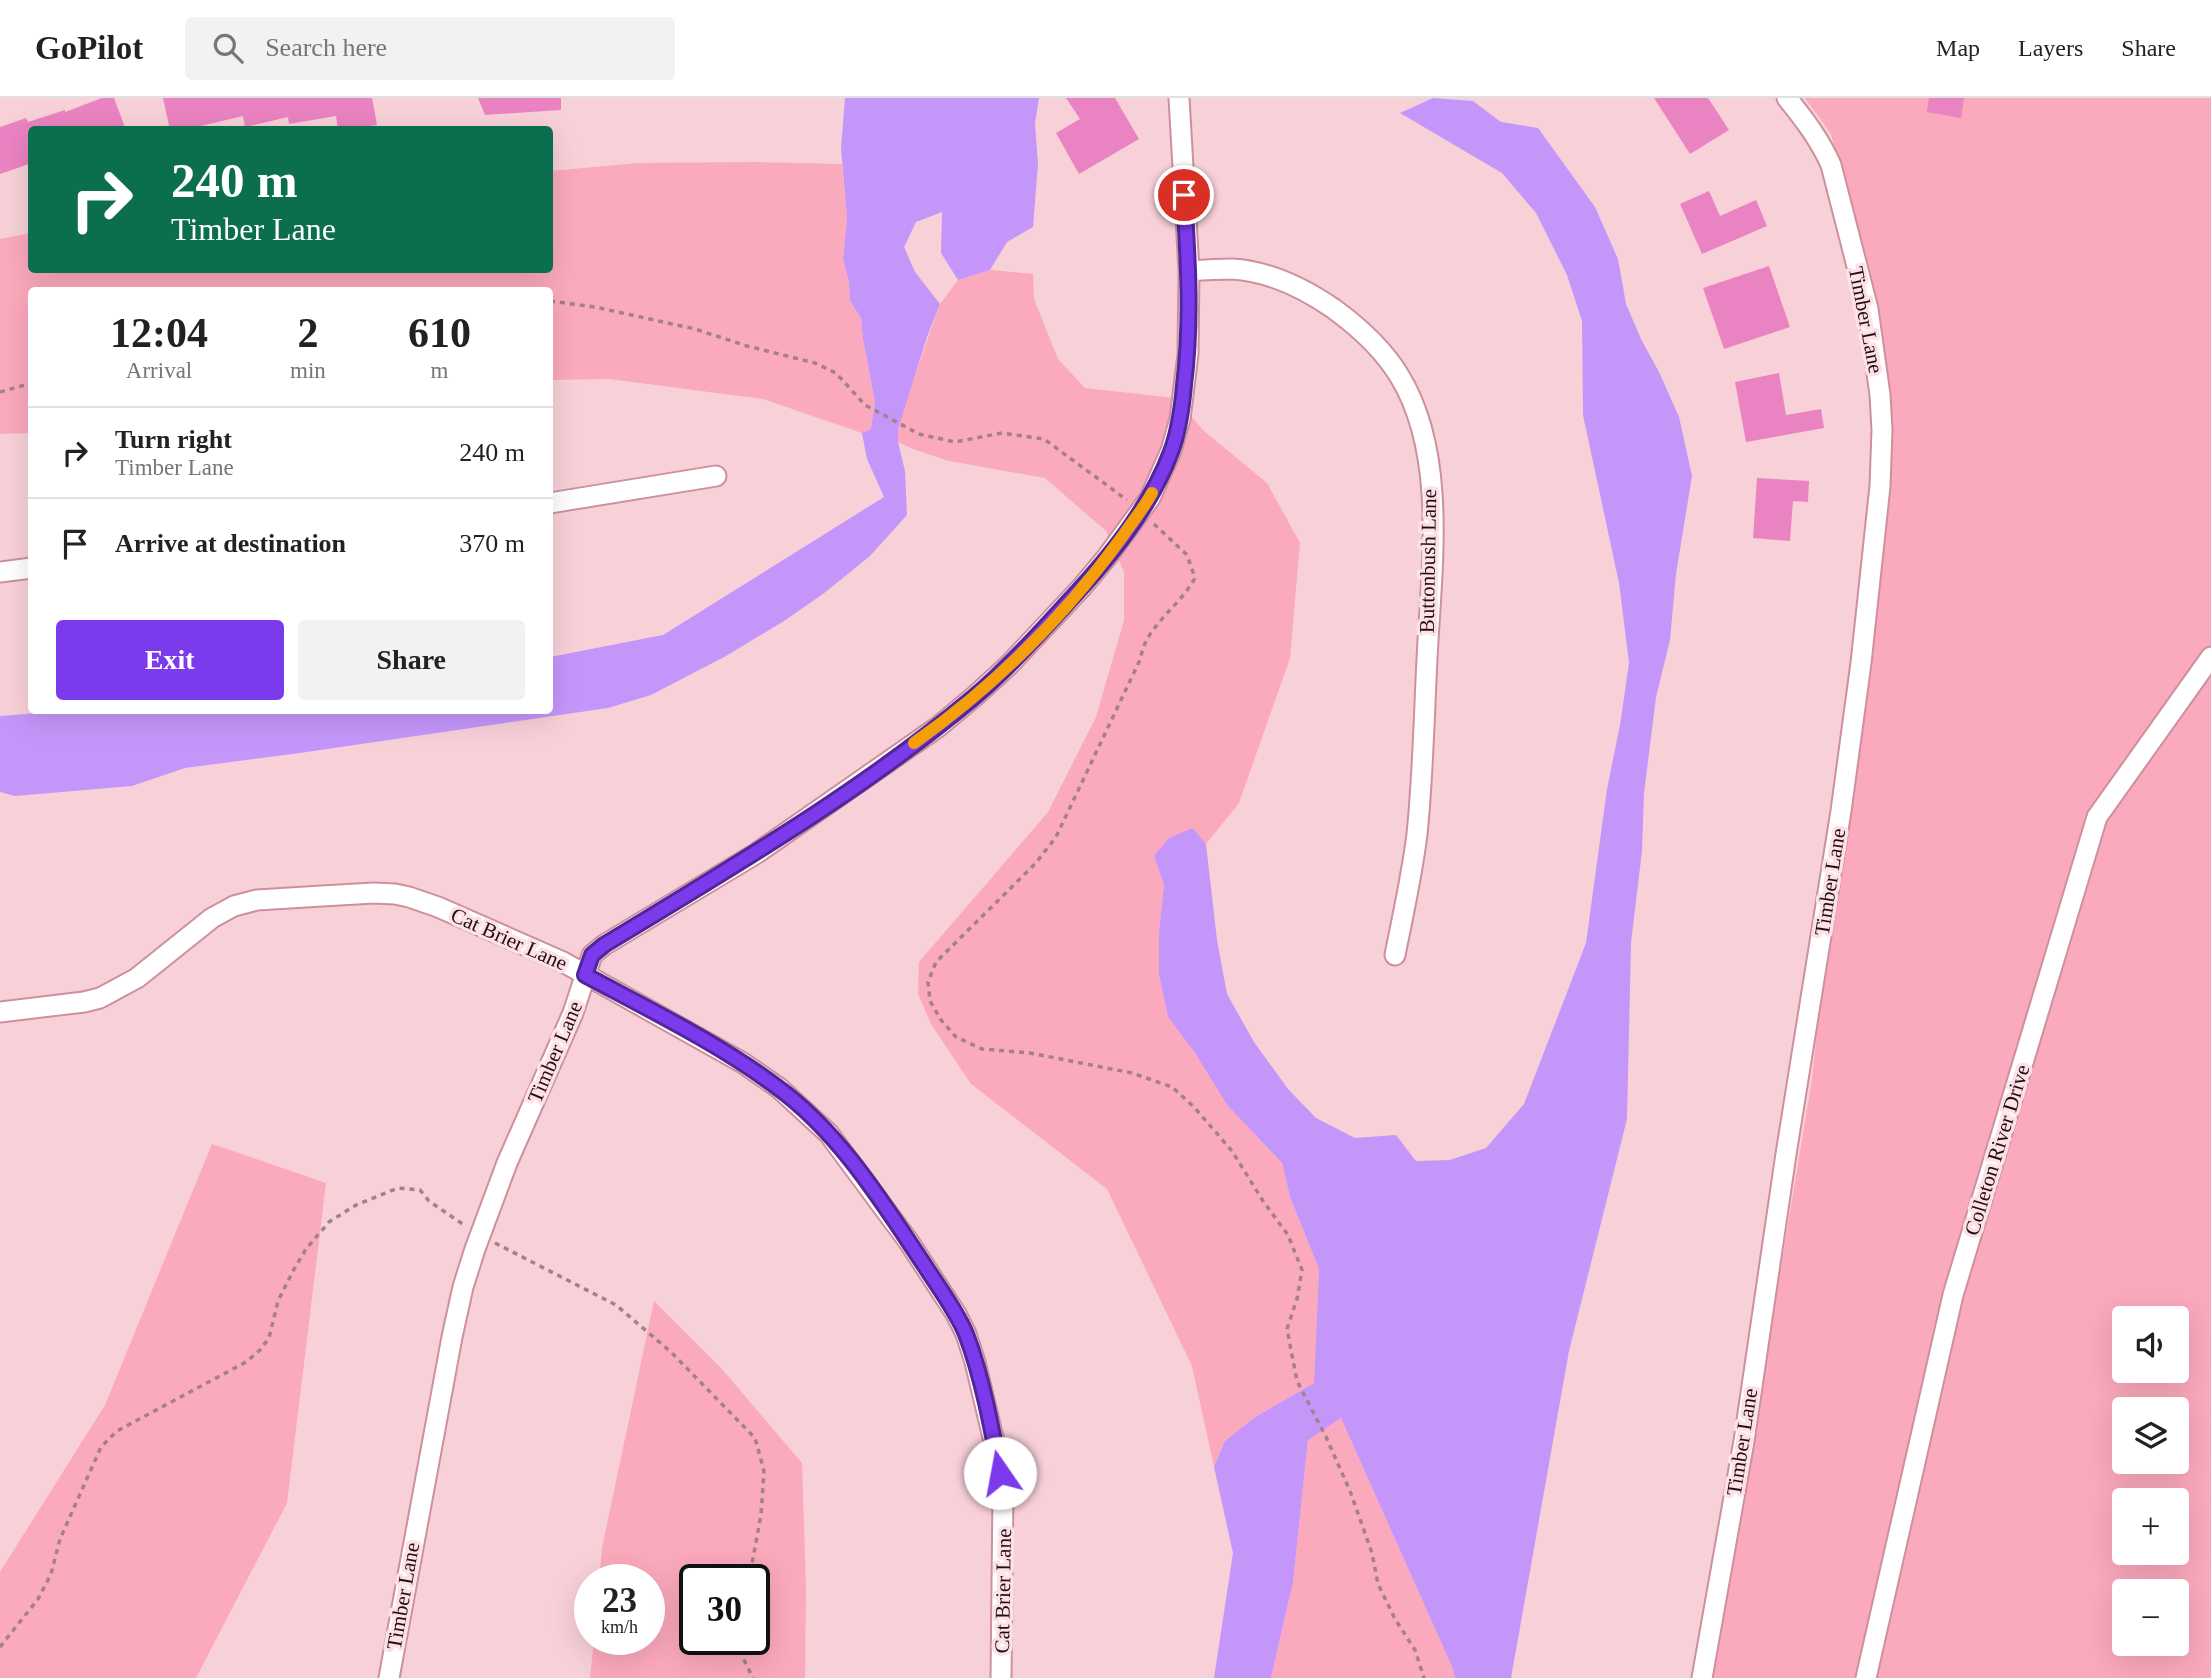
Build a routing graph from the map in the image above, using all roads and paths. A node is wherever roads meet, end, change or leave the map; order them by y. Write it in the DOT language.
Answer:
graph roads {
  1 [pos="1179,98"];
  2 [pos="1787,98"];
  3 [pos="1189,271"];
  4 [pos="553,301"];
  5 [pos="28,384"];
  6 [pos="0,392"];
  7 [pos="716,476"];
  8 [pos="553,503"];
  9 [pos="1140,511"];
  10 [pos="28,568"];
  11 [pos="0,572"];
  12 [pos="2211,657"];
  13 [pos="1395,955"];
  14 [pos="585,975"];
  15 [pos="0,1012"];
  16 [pos="480,1234"];
  17 [pos="752,1564"];
  18 [pos="0,1647"];
  19 [pos="742,1655"];
  20 [pos="389,1678"];
  21 [pos="753,1678"];
  22 [pos="1001,1678"];
  23 [pos="1424,1678"];
  24 [pos="1702,1678"];
  25 [pos="1867,1678"];
  1 -- 3 [label="street, Timber Lane"];
  2 -- 24 [label="street, Timber Lane"];
  3 -- 9 [label="street, Timber Lane"];
  3 -- 13 [label="street, Buttonbush Lane"];
  4 -- 9 [label="path"];
  5 -- 6 [label="path"];
  7 -- 8 [label="street"];
  9 -- 14 [label="street, Timber Lane"];
  9 -- 23 [label="path"];
  10 -- 11 [label="street"];
  12 -- 25 [label="street, Colleton River Drive"];
  14 -- 15 [label="street, Cat Brier Lane"];
  14 -- 16 [label="street, Timber Lane"];
  14 -- 22 [label="street, Cat Brier Lane"];
  16 -- 17 [label="path"];
  16 -- 18 [label="path"];
  16 -- 20 [label="street, Timber Lane"];
  19 -- 21 [label="path"];
}
